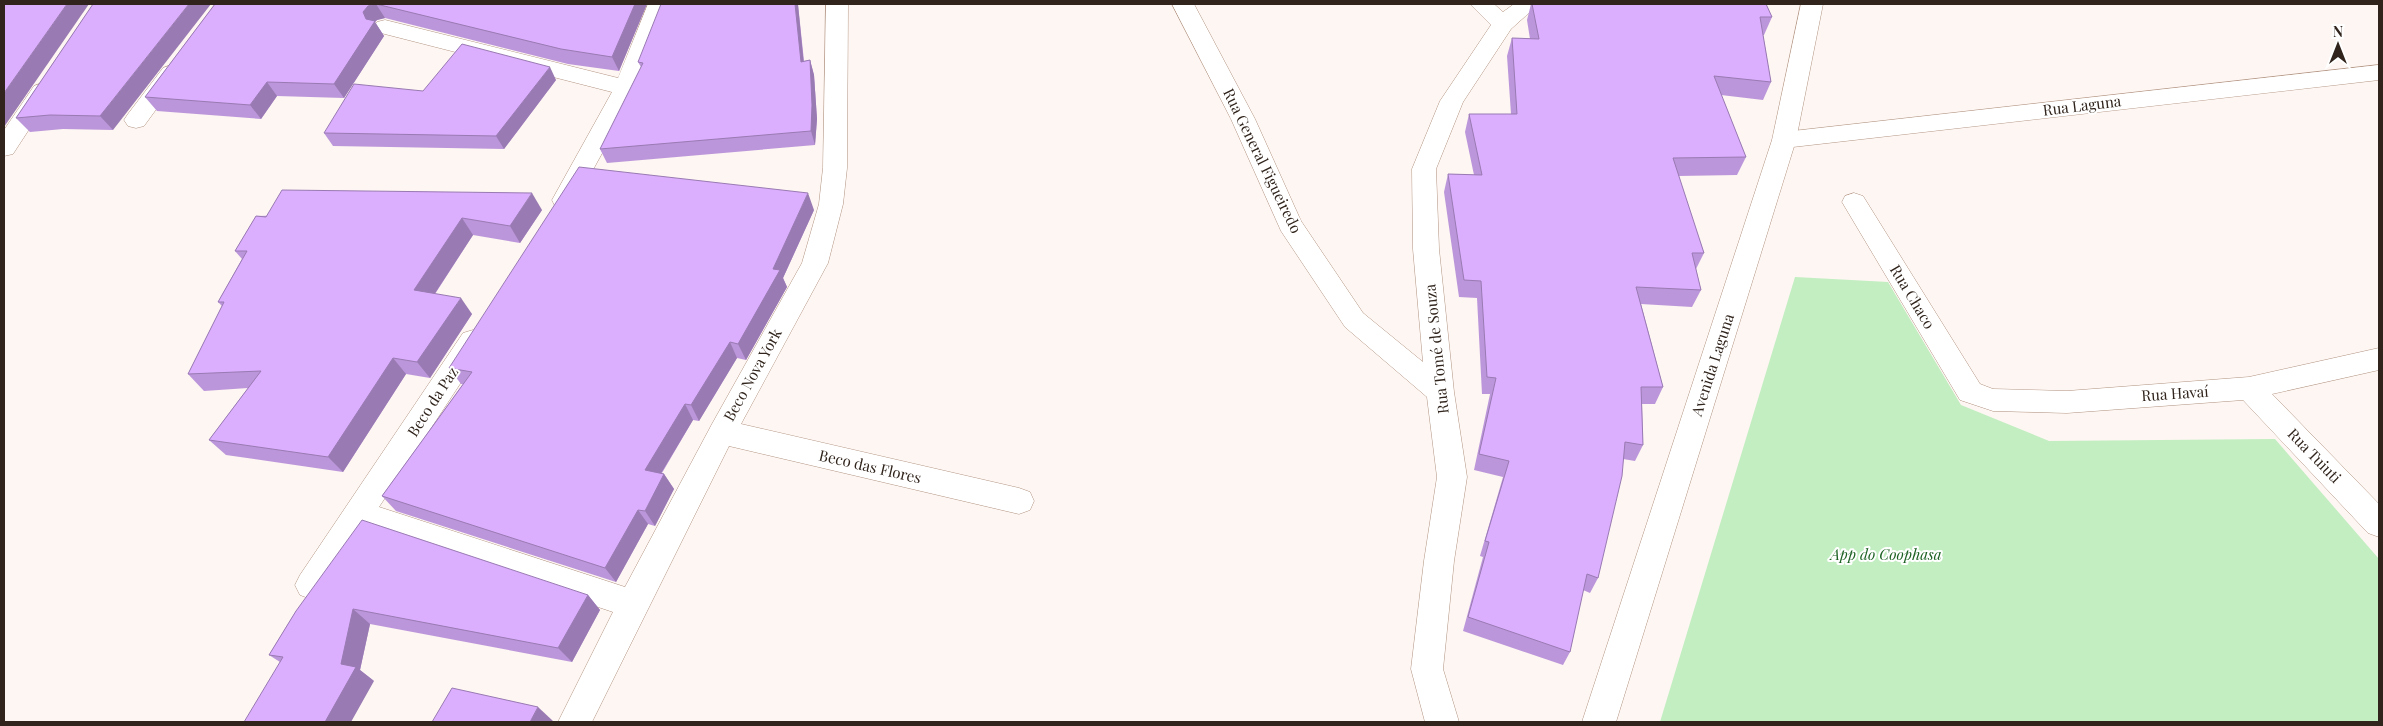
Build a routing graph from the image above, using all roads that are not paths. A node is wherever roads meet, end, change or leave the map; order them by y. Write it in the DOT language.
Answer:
graph roads {
  1 [pos="659,4"];
  2 [pos="837,4"];
  3 [pos="1183,4"];
  4 [pos="1481,4"];
  5 [pos="1528,4"];
  6 [pos="1812,4"];
  7 [pos="1503,24"];
  8 [pos="385,27"];
  9 [pos="182,58"];
  10 [pos="2379,72"];
  11 [pos="52,76"];
  12 [pos="626,88"];
  13 [pos="136,120"];
  14 [pos="1784,140"];
  15 [pos="4,148"];
  16 [pos="1854,202"];
  17 [pos="551,221"];
  18 [pos="485,322"];
  19 [pos="2379,359"];
  20 [pos="2249,388"];
  21 [pos="1440,392"];
  22 [pos="1970,392"];
  23 [pos="722,432"];
  24 [pos="1019,501"];
  25 [pos="360,514"];
  26 [pos="2379,524"];
  27 [pos="311,585"];
  28 [pos="633,604"];
  29 [pos="575,722"];
  30 [pos="1442,722"];
  31 [pos="1599,722"];
  1 -- 12 [label="street"];
  2 -- 23 [label="street, Beco Nova York"];
  3 -- 21 [label="street, Rua General Figueiredo"];
  4 -- 7 [label="street"];
  5 -- 7 [label="street, Rua Tomé de Souza"];
  6 -- 14 [label="street, Avenida Laguna"];
  7 -- 21 [label="street, Rua Tomé de Souza"];
  8 -- 12 [label="street"];
  9 -- 13 [label="street"];
  10 -- 14 [label="street, Rua Laguna"];
  11 -- 15 [label="street"];
  12 -- 17 [label="street"];
  14 -- 31 [label="street, Avenida Laguna"];
  16 -- 22 [label="street, Rua Chaco"];
  18 -- 25 [label="street, Beco da Paz"];
  19 -- 20 [label="street, Rua Havaí"];
  20 -- 22 [label="street, Rua Havaí"];
  20 -- 26 [label="street, Rua Tuiuti"];
  21 -- 30 [label="street, Rua Tomé de Souza"];
  23 -- 24 [label="street, Beco das Flores"];
  23 -- 28 [label="street, Beco Nova York"];
  25 -- 27 [label="street, Beco da Paz"];
  25 -- 28 [label="street"];
  28 -- 29 [label="street, Beco Nova York"];
}
